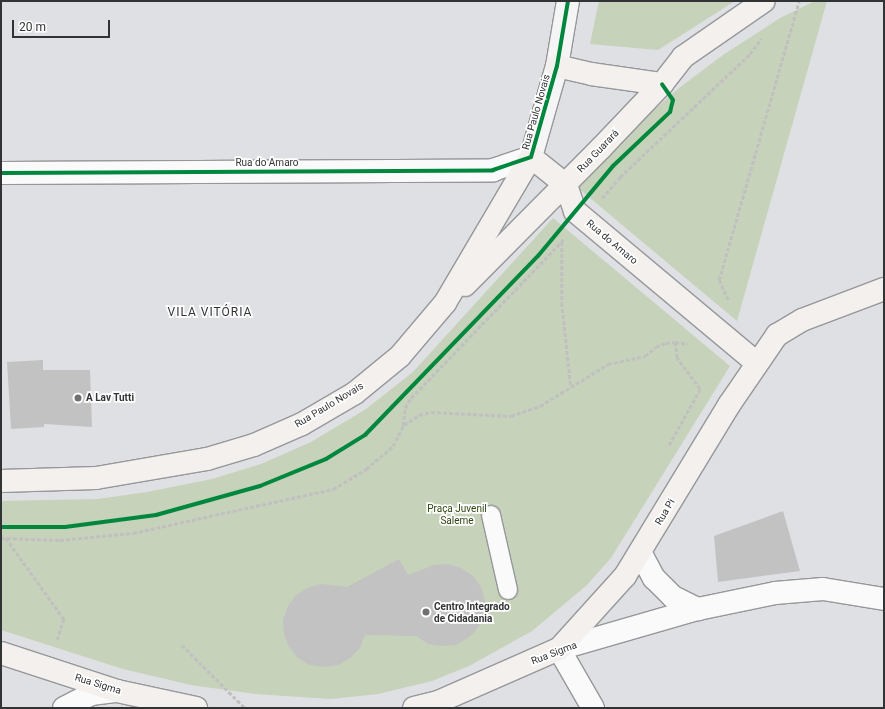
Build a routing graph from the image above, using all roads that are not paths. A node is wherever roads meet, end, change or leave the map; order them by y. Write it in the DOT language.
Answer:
graph roads {
  1 [pos="568,1"];
  2 [pos="764,1"];
  3 [pos="557,66"];
  4 [pos="662,84"];
  5 [pos="532,157"];
  6 [pos="1,173"];
  7 [pos="566,185"];
  8 [pos="884,289"];
  9 [pos="438,311"];
  10 [pos="757,363"];
  11 [pos="1,481"];
  12 [pos="491,515"];
  13 [pos="640,552"];
  14 [pos="508,590"];
  15 [pos="884,599"];
  16 [pos="698,609"];
  17 [pos="559,649"];
  18 [pos="1,653"];
  19 [pos="117,691"];
  20 [pos="64,708"];
  21 [pos="196,708"];
  22 [pos="414,708"];
  23 [pos="593,708"];
  1 -- 3 [label="street, Rua Paulo Novais"];
  2 -- 4 [label="main road, Rua Guarará"];
  3 -- 4 [label="main road"];
  3 -- 5 [label="street, Rua Paulo Novais"];
  4 -- 7 [label="main road, Rua Guarará"];
  5 -- 6 [label="street, Rua do Amaro"];
  5 -- 7 [label="main road"];
  5 -- 9 [label="main road, Rua Paulo Novais"];
  7 -- 9 [label="main road, Rua Guarará"];
  7 -- 10 [label="main road, Rua do Amaro"];
  8 -- 10 [label="main road"];
  9 -- 11 [label="main road, Rua Paulo Novais"];
  10 -- 13 [label="main road, Rua Pi"];
  12 -- 14 [label="lane"];
  13 -- 16 [label="street"];
  13 -- 17 [label="main road, Rua Pi"];
  15 -- 16 [label="street, Rua Sigma"];
  16 -- 17 [label="street, Rua Sigma"];
  17 -- 22 [label="main road, Rua Sigma"];
  17 -- 23 [label="street"];
  18 -- 19 [label="main road, Rua Sigma"];
  19 -- 20 [label="street"];
  19 -- 21 [label="main road, Rua Sigma"];
}
